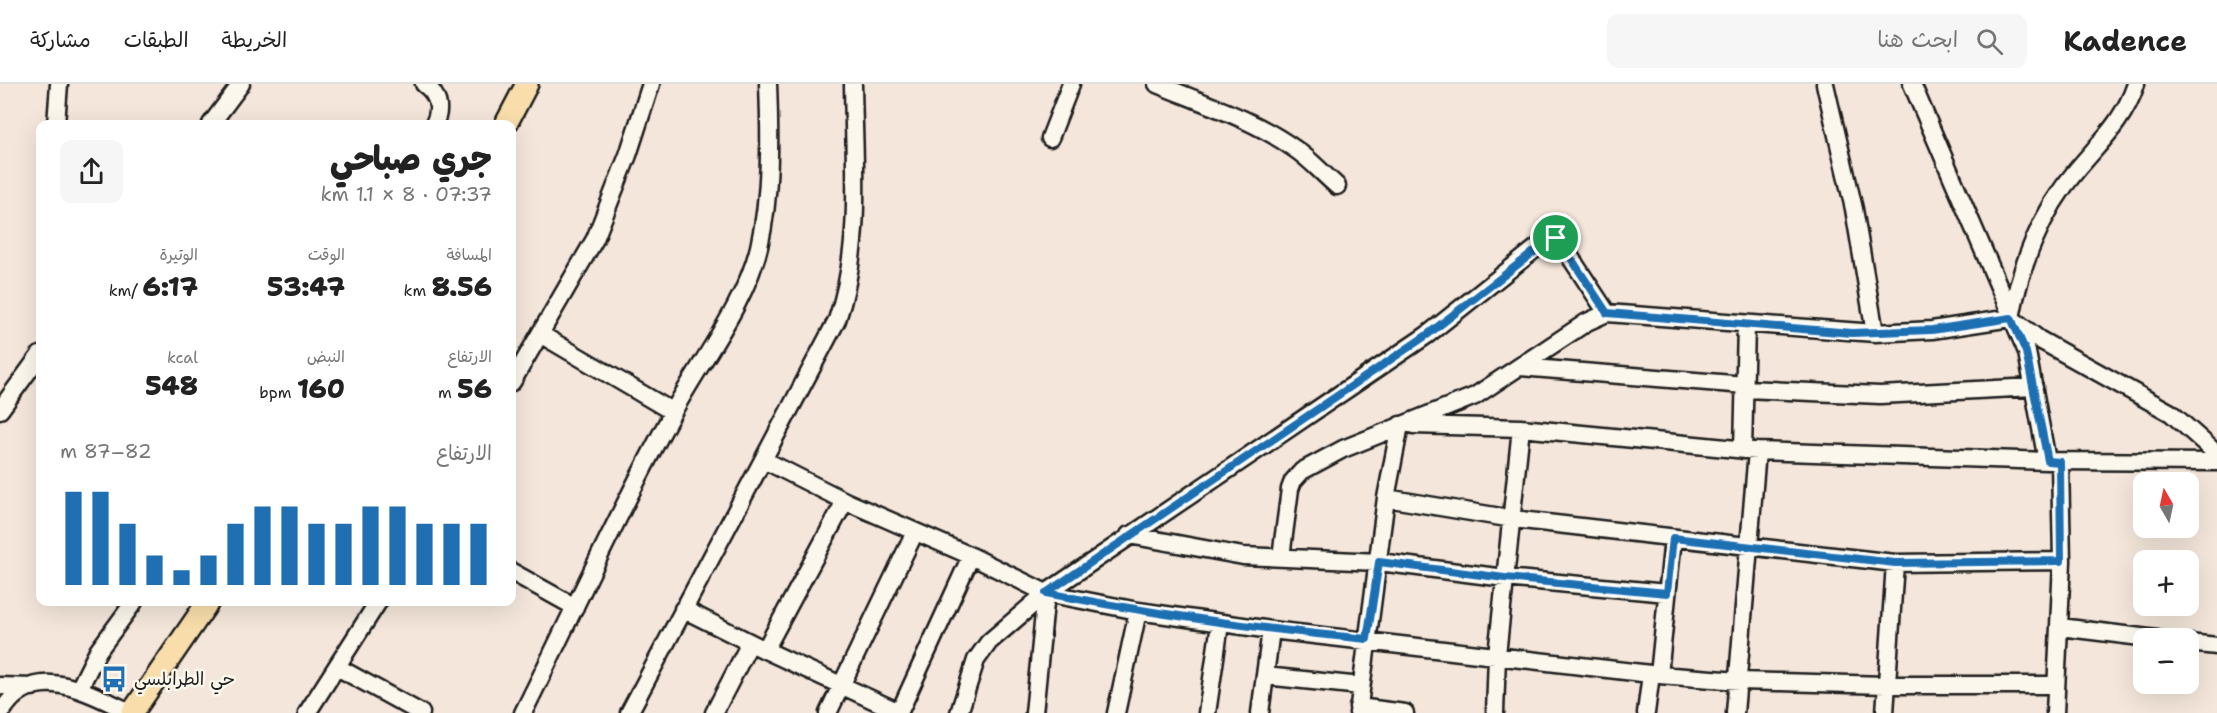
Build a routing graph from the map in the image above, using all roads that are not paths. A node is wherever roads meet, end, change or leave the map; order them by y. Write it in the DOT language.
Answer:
graph roads {
  1 [pos="59,84"];
  2 [pos="241,84"];
  3 [pos="424,84"];
  4 [pos="527,84"];
  5 [pos="651,84"];
  6 [pos="768,84"];
  7 [pos="853,84"];
  8 [pos="1071,84"];
  9 [pos="1157,84"];
  10 [pos="1825,84"];
  11 [pos="1912,84"];
  12 [pos="2136,84"];
  13 [pos="56,120"];
  14 [pos="214,120"];
  15 [pos="436,120"];
  16 [pos="508,120"];
  17 [pos="1050,138"];
  18 [pos="1337,186"];
  19 [pos="1607,313"];
  20 [pos="2011,318"];
  21 [pos="1746,325"];
  22 [pos="1875,333"];
  23 [pos="540,334"];
  24 [pos="36,360"];
  25 [pos="1520,367"];
  26 [pos="516,375"];
  27 [pos="1745,387"];
  28 [pos="2034,387"];
  29 [pos="0,410"];
  30 [pos="673,412"];
  31 [pos="1400,424"];
  32 [pos="1521,428"];
  33 [pos="1750,450"];
  34 [pos="2217,454"];
  35 [pos="764,460"];
  36 [pos="2054,462"];
  37 [pos="2217,462"];
  38 [pos="1386,498"];
  39 [pos="845,501"];
  40 [pos="1514,519"];
  41 [pos="915,532"];
  42 [pos="1129,535"];
  43 [pos="1673,538"];
  44 [pos="1748,547"];
  45 [pos="971,556"];
  46 [pos="1281,557"];
  47 [pos="2061,561"];
  48 [pos="1379,562"];
  49 [pos="1895,563"];
  50 [pos="516,574"];
  51 [pos="1505,578"];
  52 [pos="1046,593"];
  53 [pos="1667,593"];
  54 [pos="131,606"];
  55 [pos="205,606"];
  56 [pos="375,606"];
  57 [pos="576,607"];
  58 [pos="683,609"];
  59 [pos="1138,611"];
  60 [pos="1220,624"];
  61 [pos="2060,627"];
  62 [pos="1271,630"];
  63 [pos="2133,636"];
  64 [pos="1367,639"];
  65 [pos="2199,644"];
  66 [pos="2217,646"];
  67 [pos="757,647"];
  68 [pos="1497,655"];
  69 [pos="337,667"];
  70 [pos="1655,674"];
  71 [pos="1265,676"];
  72 [pos="1739,681"];
  73 [pos="1886,685"];
  74 [pos="2055,685"];
  75 [pos="0,686"];
  76 [pos="843,686"];
  77 [pos="1361,686"];
  78 [pos="33,687"];
  79 [pos="79,688"];
  80 [pos="1358,710"];
  81 [pos="1,713"];
  82 [pos="132,713"];
  83 [pos="307,713"];
  84 [pos="421,713"];
  85 [pos="523,713"];
  86 [pos="629,713"];
  87 [pos="714,713"];
  88 [pos="828,713"];
  89 [pos="899,713"];
  90 [pos="959,713"];
  91 [pos="1034,713"];
  92 [pos="1116,713"];
  93 [pos="1207,713"];
  94 [pos="1260,713"];
  95 [pos="1405,713"];
  96 [pos="1495,713"];
  97 [pos="1646,713"];
  98 [pos="1736,713"];
  99 [pos="1885,713"];
  100 [pos="2055,713"];
  1 -- 13 [label="street"];
  2 -- 14 [label="street"];
  3 -- 15 [label="street"];
  4 -- 16 [label="main road"];
  5 -- 23 [label="street"];
  6 -- 30 [label="street"];
  7 -- 35 [label="street"];
  8 -- 17 [label="street"];
  9 -- 18 [label="street"];
  10 -- 22 [label="street"];
  11 -- 20 [label="street"];
  12 -- 20 [label="street"];
  19 -- 21 [label="street"];
  19 -- 25 [label="street"];
  19 -- 42 [label="street"];
  20 -- 22 [label="street"];
  20 -- 28 [label="street"];
  20 -- 34 [label="street"];
  21 -- 22 [label="street"];
  21 -- 27 [label="street"];
  23 -- 26 [label="street"];
  23 -- 30 [label="street"];
  24 -- 29 [label="street"];
  25 -- 27 [label="street"];
  25 -- 31 [label="street"];
  27 -- 28 [label="street"];
  27 -- 33 [label="street"];
  28 -- 36 [label="street"];
  30 -- 57 [label="street"];
  31 -- 32 [label="street"];
  31 -- 38 [label="street"];
  31 -- 46 [label="street"];
  32 -- 33 [label="street"];
  32 -- 40 [label="street"];
  33 -- 36 [label="street"];
  33 -- 44 [label="street"];
  35 -- 39 [label="street"];
  35 -- 58 [label="street"];
  36 -- 37 [label="street"];
  36 -- 47 [label="street"];
  38 -- 40 [label="street"];
  38 -- 48 [label="street"];
  39 -- 41 [label="street"];
  39 -- 67 [label="street"];
  40 -- 43 [label="street"];
  40 -- 51 [label="street"];
  41 -- 45 [label="street"];
  41 -- 76 [label="street"];
  42 -- 46 [label="street"];
  42 -- 52 [label="street"];
  43 -- 44 [label="street"];
  43 -- 53 [label="street"];
  44 -- 49 [label="street"];
  44 -- 72 [label="street"];
  45 -- 52 [label="street"];
  45 -- 89 [label="street"];
  46 -- 48 [label="street"];
  47 -- 49 [label="street"];
  47 -- 61 [label="street"];
  48 -- 51 [label="street"];
  48 -- 64 [label="street"];
  49 -- 73 [label="street"];
  50 -- 57 [label="street"];
  51 -- 53 [label="street"];
  51 -- 68 [label="street"];
  52 -- 59 [label="street"];
  52 -- 90 [label="street"];
  52 -- 91 [label="street"];
  53 -- 70 [label="street"];
  54 -- 79 [label="street"];
  55 -- 82 [label="main road"];
  56 -- 69 [label="street"];
  57 -- 85 [label="street"];
  58 -- 67 [label="street"];
  58 -- 86 [label="street"];
  59 -- 60 [label="street"];
  59 -- 92 [label="street"];
  60 -- 62 [label="street"];
  60 -- 93 [label="street"];
  61 -- 63 [label="street"];
  61 -- 74 [label="street"];
  62 -- 64 [label="street"];
  62 -- 71 [label="street"];
  64 -- 68 [label="street"];
  64 -- 77 [label="street"];
  65 -- 66 [label="street"];
  67 -- 76 [label="street"];
  67 -- 87 [label="street"];
  68 -- 70 [label="street"];
  68 -- 96 [label="street"];
  69 -- 83 [label="street"];
  69 -- 84 [label="street"];
  70 -- 72 [label="street"];
  70 -- 97 [label="street"];
  71 -- 77 [label="street"];
  71 -- 94 [label="street"];
  72 -- 73 [label="street"];
  72 -- 98 [label="street"];
  73 -- 74 [label="street"];
  73 -- 99 [label="street"];
  74 -- 100 [label="street"];
  75 -- 78 [label="street"];
  76 -- 88 [label="street"];
  76 -- 89 [label="street"];
  77 -- 80 [label="street"];
  78 -- 79 [label="street"];
  78 -- 81 [label="street"];
  79 -- 82 [label="street"];
  80 -- 95 [label="street"];
}
